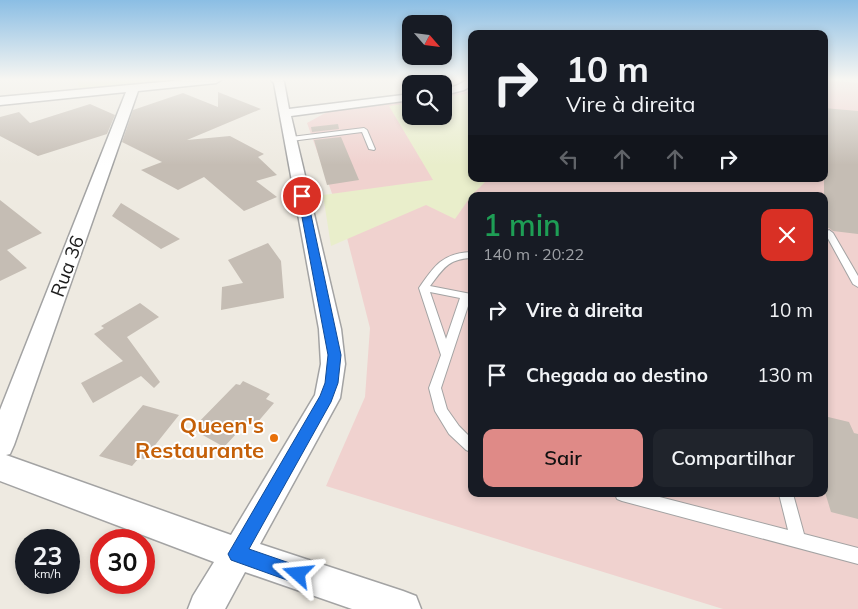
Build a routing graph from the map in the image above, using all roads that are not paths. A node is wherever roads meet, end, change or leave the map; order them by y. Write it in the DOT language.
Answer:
graph roads {
  1 [pos="125,108"];
  2 [pos="283,108"];
  3 [pos="320,108"];
  4 [pos="284,113"];
  5 [pos="291,139"];
  6 [pos="372,149"];
  7 [pos="829,232"];
  8 [pos="468,256"];
  9 [pos="858,284"];
  10 [pos="424,288"];
  11 [pos="468,296"];
  12 [pos="468,299"];
  13 [pos="446,356"];
  14 [pos="468,443"];
  15 [pos="0,445"];
  16 [pos="0,467"];
  17 [pos="633,497"];
  18 [pos="787,497"];
  19 [pos="798,540"];
  20 [pos="237,554"];
  21 [pos="858,556"];
  22 [pos="206,609"];
  23 [pos="403,609"];
  1 -- 15 [label="street, Rua 36"];
  2 -- 4 [label="street"];
  3 -- 4 [label="street"];
  4 -- 5 [label="street"];
  5 -- 6 [label="lane"];
  5 -- 20 [label="street"];
  7 -- 9 [label="lane"];
  8 -- 10 [label="lane"];
  10 -- 11 [label="lane"];
  10 -- 13 [label="lane"];
  12 -- 13 [label="lane"];
  13 -- 14 [label="lane"];
  16 -- 20 [label="street"];
  17 -- 19 [label="lane"];
  18 -- 19 [label="lane"];
  19 -- 21 [label="lane"];
  20 -- 22 [label="street"];
  20 -- 23 [label="street"];
}
